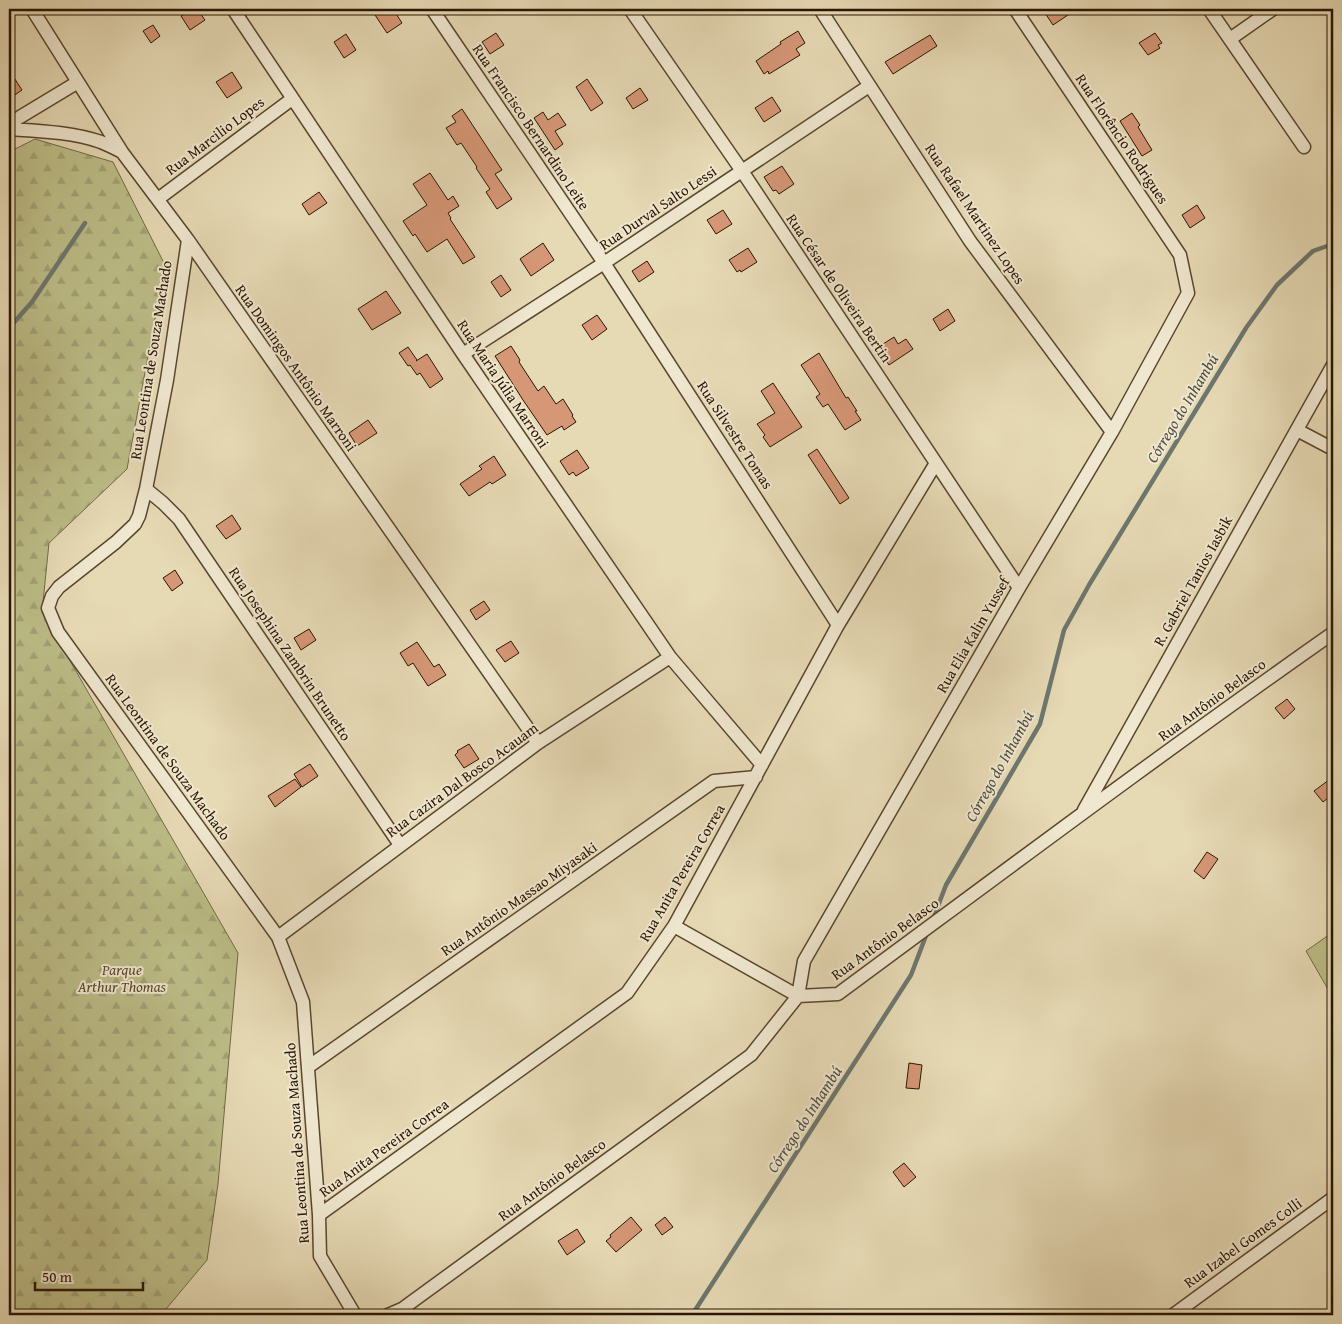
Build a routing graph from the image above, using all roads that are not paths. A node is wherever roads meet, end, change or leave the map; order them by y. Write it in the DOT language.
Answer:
graph roads {
  1 [pos="32,9"];
  2 [pos="232,9"];
  3 [pos="432,9"];
  4 [pos="630,9"];
  5 [pos="820,9"];
  6 [pos="1015,9"];
  7 [pos="1209,9"];
  8 [pos="1274,9"];
  9 [pos="1230,39"];
  10 [pos="78,82"];
  11 [pos="869,86"];
  12 [pos="292,99"];
  13 [pos="9,127"];
  14 [pos="1304,147"];
  15 [pos="122,152"];
  16 [pos="742,171"];
  17 [pos="158,199"];
  18 [pos="188,240"];
  19 [pos="604,263"];
  20 [pos="1188,293"];
  21 [pos="463,354"];
  22 [pos="1333,365"];
  23 [pos="1296,430"];
  24 [pos="1112,432"];
  25 [pos="1333,449"];
  26 [pos="936,463"];
  27 [pos="146,489"];
  28 [pos="1019,588"];
  29 [pos="838,625"];
  30 [pos="1333,633"];
  31 [pos="670,656"];
  32 [pos="538,743"];
  33 [pos="762,765"];
  34 [pos="756,777"];
  35 [pos="1078,817"];
  36 [pos="400,845"];
  37 [pos="674,926"];
  38 [pos="278,936"];
  39 [pos="798,996"];
  40 [pos="308,1067"];
  41 [pos="1333,1198"];
  42 [pos="319,1215"];
  43 [pos="355,1315"];
  44 [pos="388,1315"];
  45 [pos="1173,1315"];
  1 -- 10 [label="street, Rua Domingos Antônio Marroni"];
  2 -- 12 [label="street, Rua Maria Júlia Marroni"];
  3 -- 19 [label="street, Rua Francisco Bernardino Leite"];
  4 -- 16 [label="street, Rua César de Oliveira Bertin"];
  5 -- 11 [label="street, Rua Rafael Martinez Lopes"];
  6 -- 20 [label="street, Rua Florêncio Rodrigues"];
  7 -- 9 [label="street"];
  8 -- 9 [label="street"];
  9 -- 14 [label="street"];
  10 -- 13 [label="street"];
  10 -- 15 [label="street, Rua Domingos Antônio Marroni"];
  11 -- 16 [label="street, Rua Durval Salto Lessi"];
  11 -- 24 [label="street, Rua Rafael Martinez Lopes"];
  12 -- 17 [label="street, Rua Marcilio Lopes"];
  12 -- 21 [label="street, Rua Maria Júlia Marroni"];
  13 -- 15 [label="street"];
  15 -- 17 [label="street, Rua Domingos Antônio Marroni"];
  16 -- 19 [label="street, Rua Durval Salto Lessi"];
  16 -- 26 [label="street, Rua César de Oliveira Bertin"];
  17 -- 18 [label="street, Rua Domingos Antônio Marroni"];
  18 -- 27 [label="street, Rua Leontina de Souza Machado"];
  18 -- 32 [label="street, Rua Domingos Antônio Marroni"];
  19 -- 21 [label="street, Rua Durval Salto Lessi"];
  19 -- 29 [label="street, Rua Silvestre Tomas"];
  20 -- 24 [label="street, Rua Elia Kalin Yussef"];
  21 -- 31 [label="street, Rua Maria Júlia Marroni"];
  22 -- 23 [label="street, R. Gabriel Tanios Iasbik"];
  23 -- 25 [label="street"];
  23 -- 35 [label="street, R. Gabriel Tanios Iasbik"];
  24 -- 28 [label="street, Rua Elia Kalin Yussef"];
  26 -- 28 [label="street, Rua César de Oliveira Bertin"];
  26 -- 29 [label="street, Rua Anita Pereira Correa"];
  27 -- 36 [label="street, Rua Josephina Zambrin Brunetto"];
  27 -- 38 [label="street, Rua Leontina de Souza Machado"];
  28 -- 39 [label="street, Rua Elia Kalin Yussef"];
  29 -- 33 [label="street, Rua Anita Pereira Correa"];
  30 -- 35 [label="street, Rua Antônio Belasco"];
  31 -- 32 [label="street, Rua Cazira Dal Bosco Acauam"];
  31 -- 33 [label="street, Rua Maria Júlia Marroni"];
  32 -- 36 [label="street, Rua Cazira Dal Bosco Acauam"];
  33 -- 34 [label="street, Rua Anita Pereira Correa"];
  34 -- 37 [label="street, Rua Anita Pereira Correa"];
  34 -- 40 [label="street, Rua Antônio Massao Miyasaki"];
  35 -- 39 [label="street, Rua Antônio Belasco"];
  36 -- 38 [label="street, Rua Cazira Dal Bosco Acauam"];
  37 -- 39 [label="street"];
  37 -- 42 [label="street, Rua Anita Pereira Correa"];
  38 -- 40 [label="street, Rua Leontina de Souza Machado"];
  39 -- 44 [label="street, Rua Antônio Belasco"];
  40 -- 42 [label="street, Rua Leontina de Souza Machado"];
  41 -- 45 [label="street, Rua Izabel Gomes Colli"];
  42 -- 43 [label="street, Rua Leontina de Souza Machado"];
}
